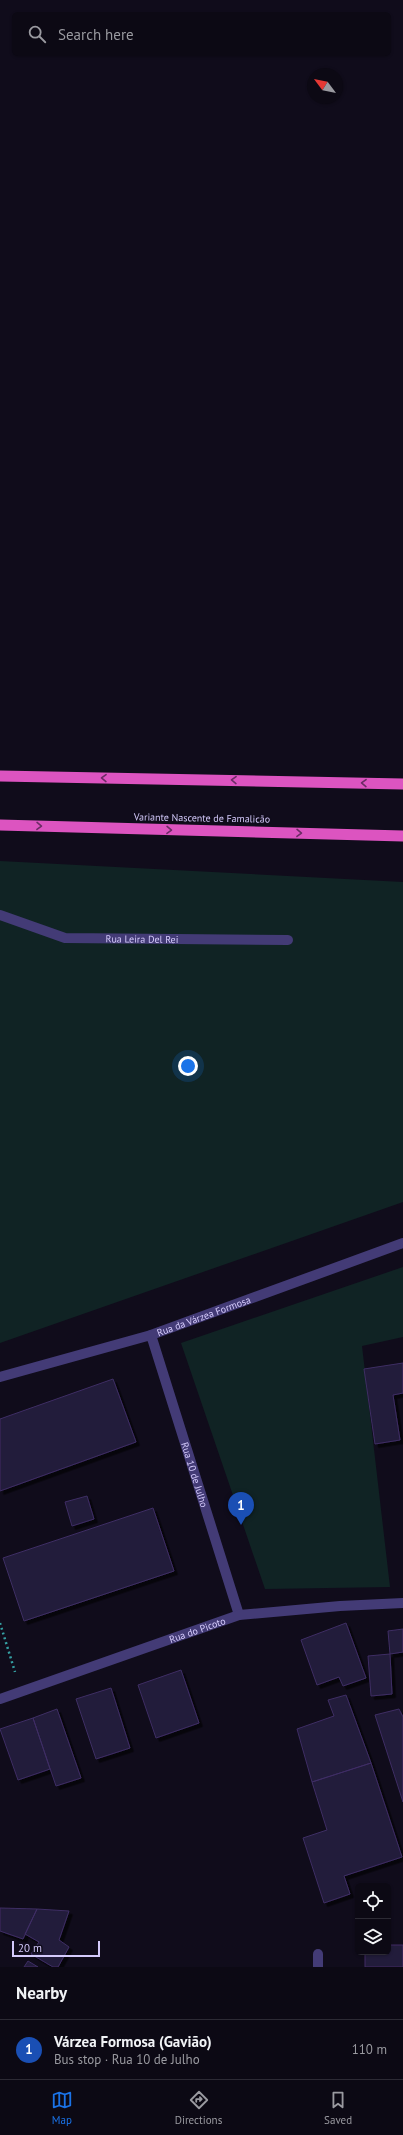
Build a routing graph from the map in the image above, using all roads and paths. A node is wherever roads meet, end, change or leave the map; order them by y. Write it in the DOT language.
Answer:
graph roads {
  1 [pos="0,776"];
  2 [pos="403,784"];
  3 [pos="0,825"];
  4 [pos="403,836"];
  5 [pos="0,915"];
  6 [pos="288,940"];
  7 [pos="403,1243"];
  8 [pos="151,1335"];
  9 [pos="0,1377"];
  10 [pos="403,1603"];
  11 [pos="239,1615"];
  12 [pos="0,1623"];
  13 [pos="21,1692"];
  14 [pos="0,1699"];
  15 [pos="318,1954"];
  16 [pos="318,1967"];
  2 -- 1 [label="highway, one-way"];
  3 -- 4 [label="highway, Variante Nascente de Famalicão, one-way"];
  5 -- 6 [label="street, Rua Leira Del Rei"];
  7 -- 8 [label="street, Rua da Várzea Formosa"];
  8 -- 9 [label="street, Rua da Várzea Formosa"];
  8 -- 11 [label="street, Rua 10 de Julho"];
  10 -- 11 [label="street, Rua do Picoto"];
  11 -- 13 [label="street, Rua do Picoto"];
  12 -- 13 [label="path"];
  13 -- 14 [label="street, Rua do Picoto"];
  15 -- 16 [label="street"];
}
